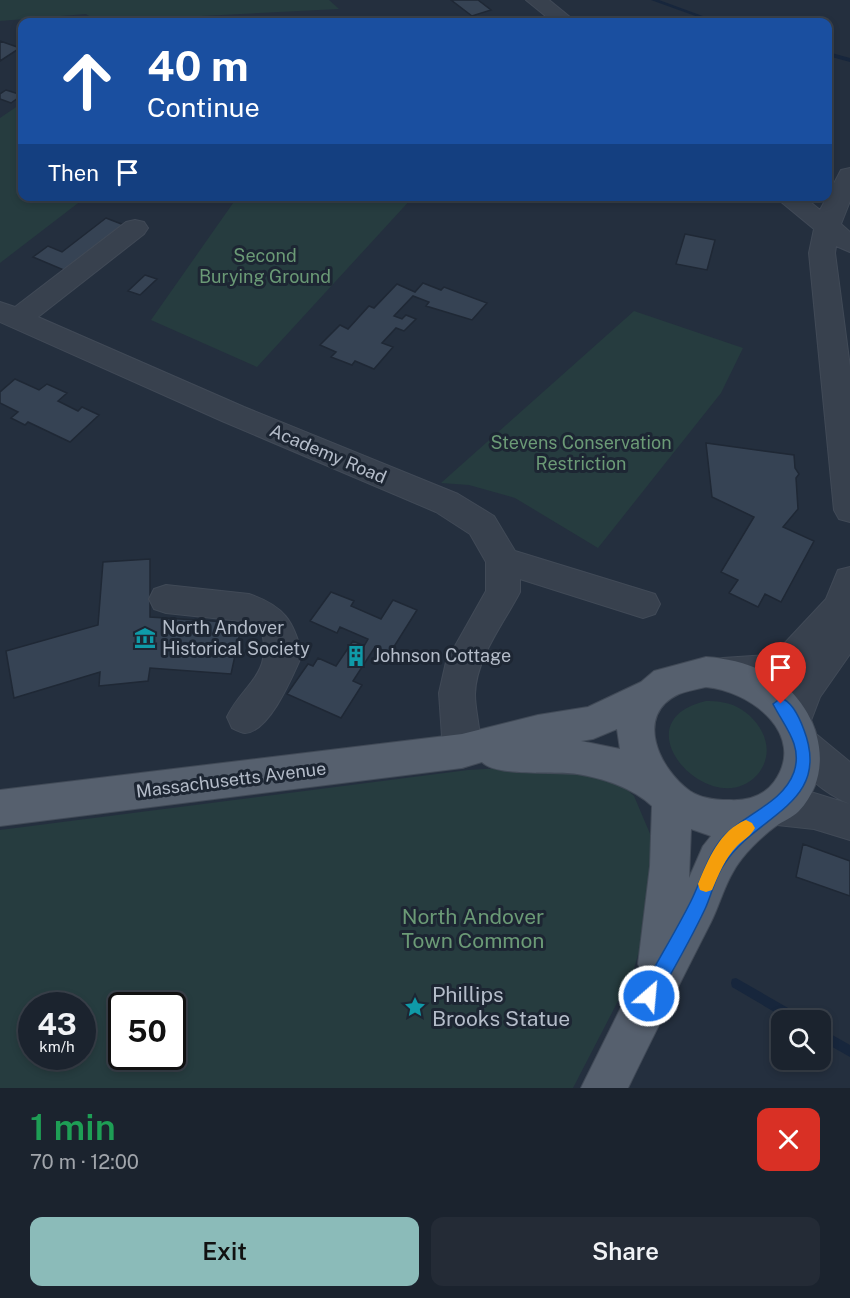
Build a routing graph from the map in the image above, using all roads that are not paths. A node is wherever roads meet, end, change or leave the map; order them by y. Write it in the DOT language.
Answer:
graph roads {
  1 [pos="536,0"];
  2 [pos="561,18"];
  3 [pos="850,175"];
  4 [pos="793,201"];
  5 [pos="135,228"];
  6 [pos="839,236"];
  7 [pos="10,314"];
  8 [pos="850,510"];
  9 [pos="503,561"];
  10 [pos="846,593"];
  11 [pos="166,599"];
  12 [pos="643,604"];
  13 [pos="723,673"];
  14 [pos="649,694"];
  15 [pos="245,717"];
  16 [pos="798,734"];
  17 [pos="462,751"];
  18 [pos="850,786"];
  19 [pos="664,793"];
  20 [pos="0,808"];
  21 [pos="769,811"];
  22 [pos="850,822"];
  23 [pos="658,978"];
  24 [pos="604,1088"];
  1 -- 2 [label="street"];
  3 -- 6 [label="street"];
  4 -- 6 [label="street"];
  5 -- 7 [label="street"];
  6 -- 8 [label="street"];
  7 -- 9 [label="street, Academy Road"];
  9 -- 12 [label="street"];
  9 -- 17 [label="street"];
  10 -- 13 [label="street"];
  10 -- 16 [label="street"];
  11 -- 15 [label="street"];
  13 -- 14 [label="main road"];
  13 -- 16 [label="main road"];
  14 -- 17 [label="main road, Massachusetts Avenue"];
  14 -- 19 [label="main road"];
  16 -- 18 [label="street"];
  16 -- 21 [label="main road"];
  17 -- 19 [label="main road, Massachusetts Avenue"];
  17 -- 20 [label="main road, Massachusetts Avenue"];
  19 -- 21 [label="main road"];
  19 -- 23 [label="main road"];
  21 -- 22 [label="street"];
  21 -- 23 [label="main road"];
  23 -- 24 [label="main road"];
}
